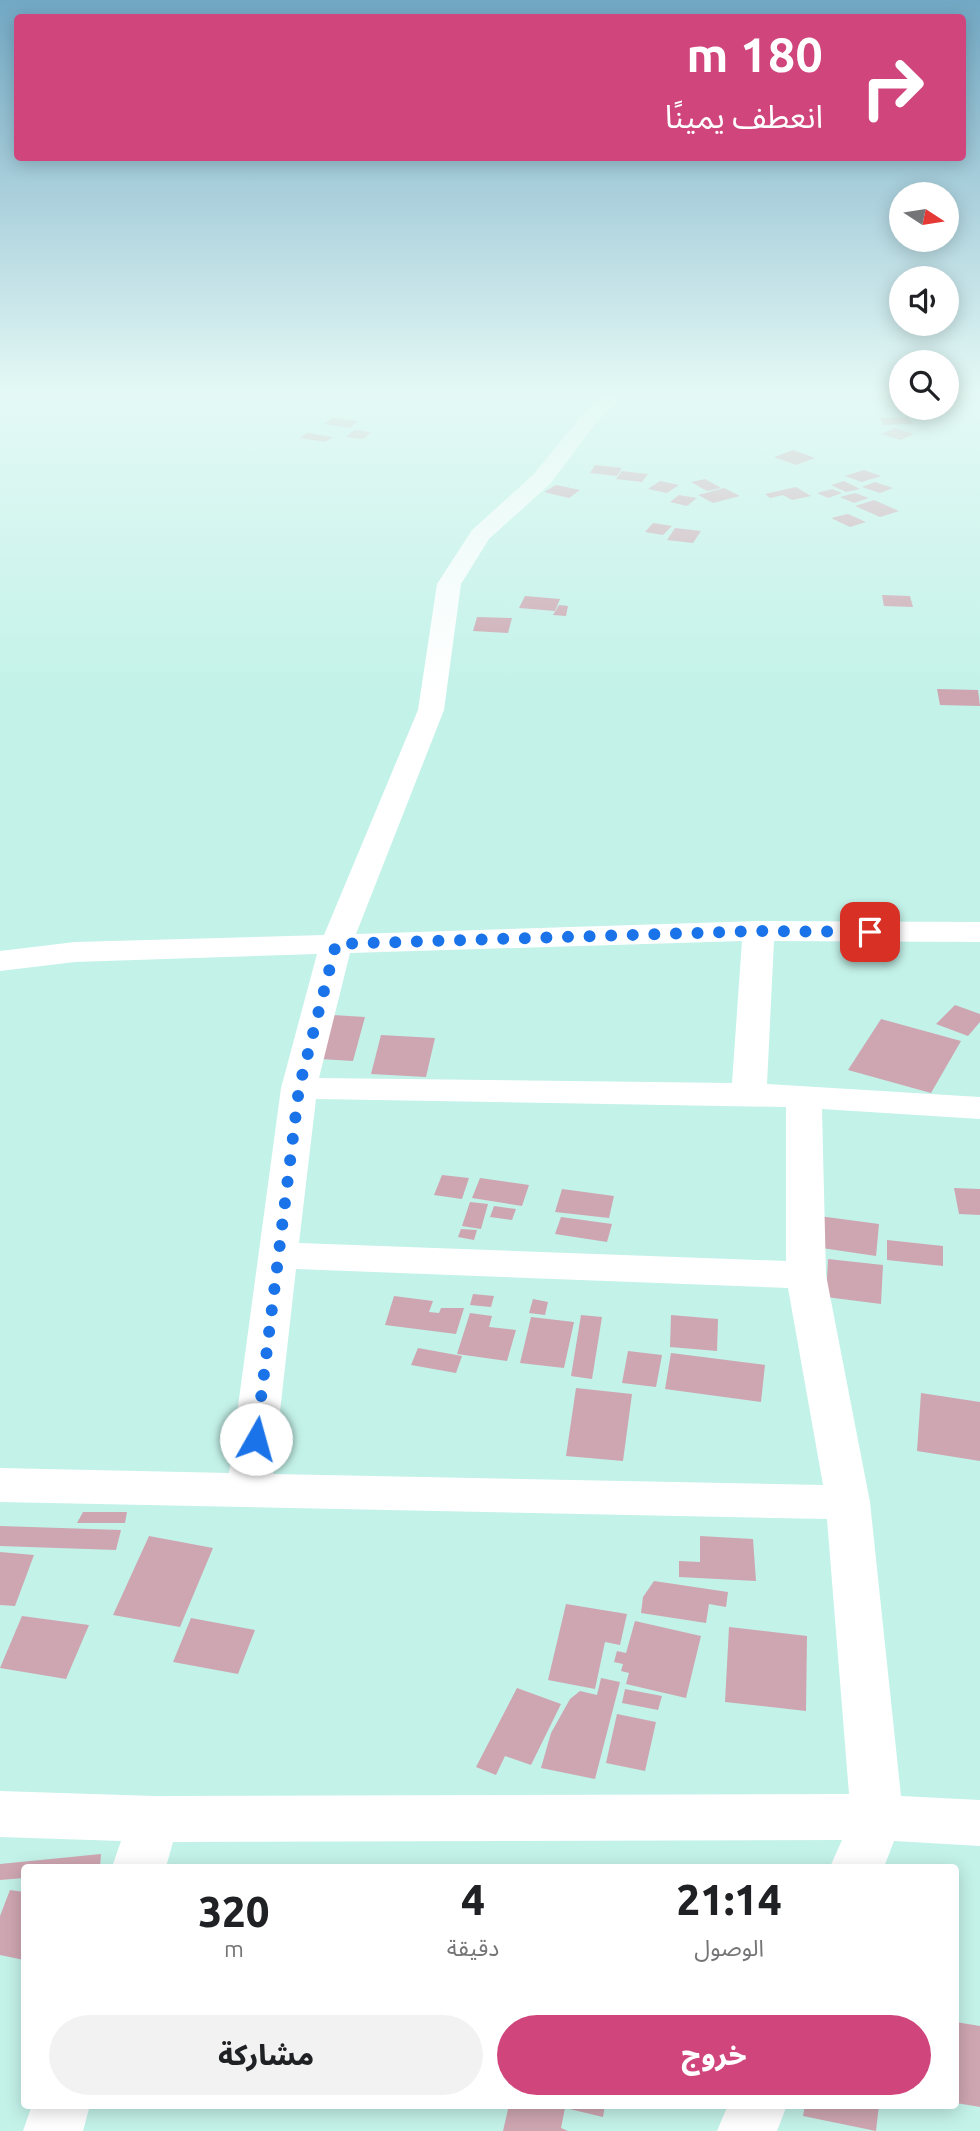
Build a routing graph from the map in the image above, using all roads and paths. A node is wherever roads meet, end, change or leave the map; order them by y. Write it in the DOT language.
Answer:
graph roads {
  1 [pos="528,491"];
  2 [pos="759,931"];
  3 [pos="980,932"];
  4 [pos="336,944"];
  5 [pos="0,961"];
  6 [pos="299,1088"];
  7 [pos="749,1094"];
  8 [pos="804,1099"];
  9 [pos="980,1108"];
  10 [pos="280,1255"];
  11 [pos="806,1275"];
  12 [pos="0,1485"];
  13 [pos="249,1491"];
  14 [pos="848,1502"];
  15 [pos="0,1814"];
  16 [pos="877,1817"];
  17 [pos="154,1819"];
  18 [pos="980,1823"];
  19 [pos="140,1864"];
  20 [pos="857,1864"];
  21 [pos="60,2109"];
  22 [pos="756,2109"];
  23 [pos="53,2131"];
  24 [pos="747,2131"];
  1 -- 4 [label="street"];
  2 -- 3 [label="street"];
  2 -- 4 [label="street"];
  2 -- 7 [label="street"];
  4 -- 5 [label="street"];
  4 -- 6 [label="street"];
  6 -- 7 [label="street"];
  6 -- 10 [label="street"];
  7 -- 8 [label="street"];
  8 -- 9 [label="street"];
  8 -- 11 [label="street"];
  10 -- 11 [label="street"];
  10 -- 13 [label="street"];
  11 -- 14 [label="street"];
  12 -- 13 [label="street"];
  13 -- 14 [label="street"];
  14 -- 16 [label="street"];
  15 -- 17 [label="street"];
  16 -- 17 [label="street"];
  16 -- 18 [label="street"];
  16 -- 20 [label="street"];
  17 -- 19 [label="street"];
  21 -- 23 [label="street"];
  22 -- 24 [label="street"];
}
